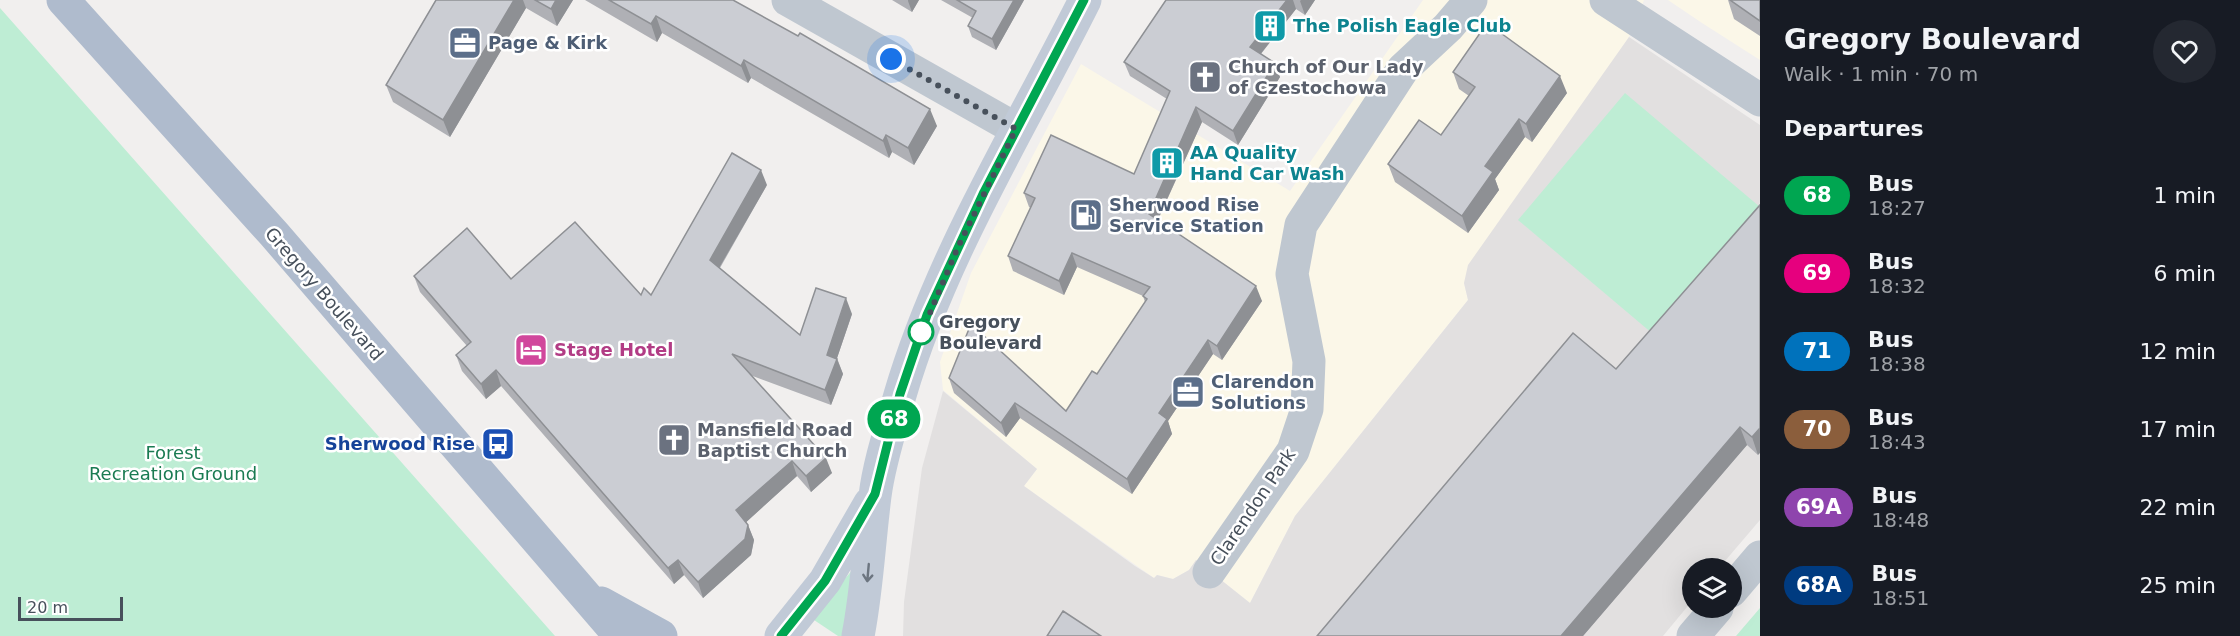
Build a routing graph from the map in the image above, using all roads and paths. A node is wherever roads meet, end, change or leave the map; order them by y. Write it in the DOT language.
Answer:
graph roads {
  1 [pos="63,0"];
  2 [pos="788,0"];
  3 [pos="1084,0"];
  4 [pos="1471,0"];
  5 [pos="1606,0"];
  6 [pos="1760,100"];
  7 [pos="1016,129"];
  8 [pos="875,494"];
  9 [pos="1760,557"];
  10 [pos="1209,572"];
  11 [pos="1742,578"];
  12 [pos="581,592"];
  13 [pos="1708,618"];
  14 [pos="620,636"];
  15 [pos="661,636"];
  16 [pos="782,636"];
  17 [pos="858,636"];
  18 [pos="1693,636"];
  1 -- 12 [label="main road, Gregory Boulevard"];
  2 -- 7 [label="street"];
  3 -- 7 [label="main road"];
  4 -- 10 [label="street, Clarendon Park"];
  5 -- 6 [label="street"];
  7 -- 8 [label="main road"];
  8 -- 16 [label="main road"];
  8 -- 17 [label="main road, one-way"];
  9 -- 11 [label="street"];
  12 -- 14 [label="main road, Gregory Boulevard"];
  12 -- 15 [label="main road, Gregory Boulevard"];
  13 -- 18 [label="street"];
}
